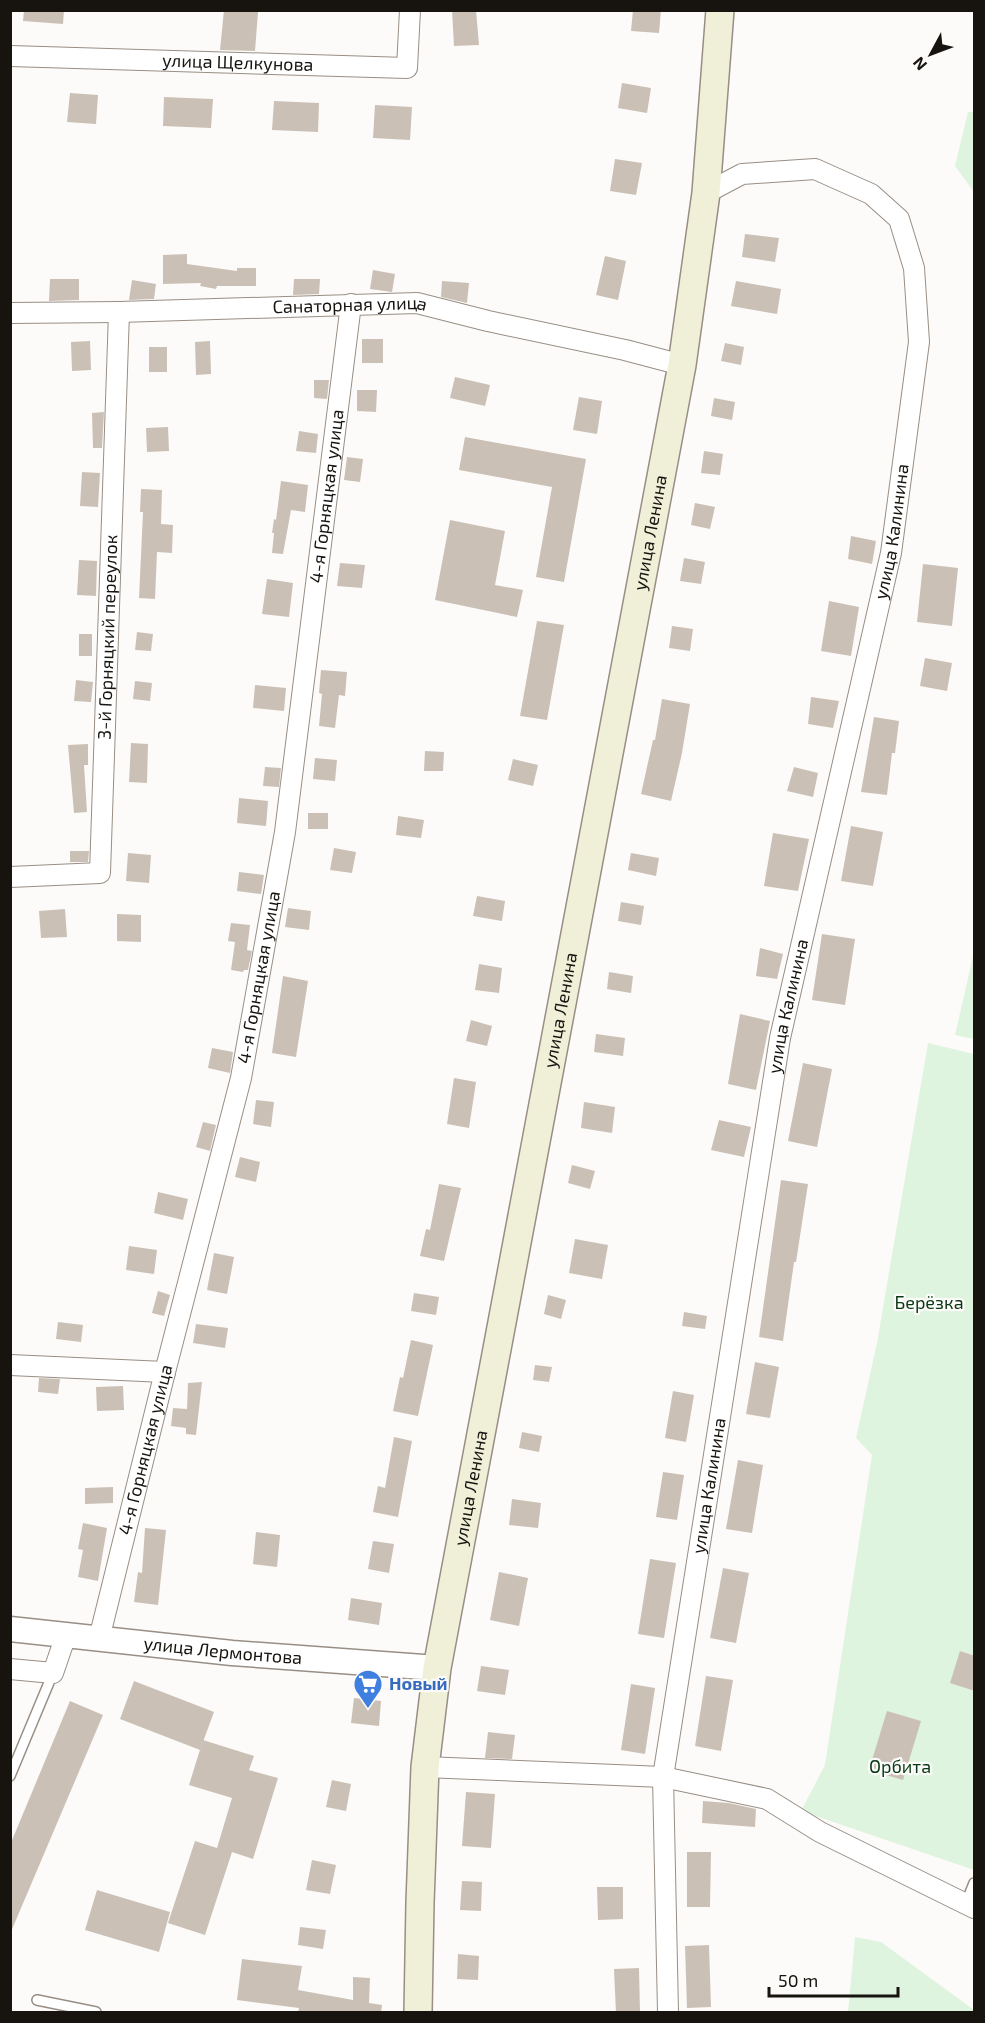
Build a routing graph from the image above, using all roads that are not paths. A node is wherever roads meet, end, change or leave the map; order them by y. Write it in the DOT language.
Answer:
graph roads {
  1 [pos="410,10"];
  2 [pos="720,10"];
  3 [pos="10,56"];
  4 [pos="706,193"];
  5 [pos="351,304"];
  6 [pos="119,312"];
  7 [pos="10,313"];
  8 [pos="682,365"];
  9 [pos="10,877"];
  10 [pos="10,1365"];
  11 [pos="165,1372"];
  12 [pos="10,1629"];
  13 [pos="66,1635"];
  14 [pos="99,1639"];
  15 [pos="437,1668"];
  16 [pos="10,1670"];
  17 [pos="53,1673"];
  18 [pos="425,1767"];
  19 [pos="10,1776"];
  20 [pos="663,1777"];
  21 [pos="975,1882"];
  22 [pos="970,1905"];
  23 [pos="37,2000"];
  24 [pos="96,2013"];
  25 [pos="418,2013"];
  26 [pos="668,2013"];
  1 -- 3 [label="street, улица Щелкунова"];
  2 -- 4 [label="main road, улица Ленина"];
  4 -- 8 [label="main road, улица Ленина"];
  4 -- 20 [label="street, улица Калинина"];
  5 -- 6 [label="street, Санаторная улица"];
  5 -- 8 [label="street, Санаторная улица"];
  5 -- 11 [label="street, 4-я Горняцкая улица"];
  6 -- 7 [label="street, Санаторная улица"];
  6 -- 9 [label="street, 3-й Горняцкий переулок"];
  8 -- 15 [label="main road, улица Ленина"];
  10 -- 11 [label="street"];
  11 -- 14 [label="street, 4-я Горняцкая улица"];
  12 -- 13 [label="street, улица Лермонтова"];
  13 -- 14 [label="street, улица Лермонтова"];
  13 -- 17 [label="street"];
  14 -- 15 [label="street, улица Лермонтова"];
  15 -- 18 [label="main road, улица Ленина"];
  16 -- 17 [label="street"];
  17 -- 19 [label="lane"];
  18 -- 20 [label="street"];
  18 -- 25 [label="main road, улица Ленина"];
  20 -- 22 [label="street"];
  20 -- 26 [label="street, улица Калинина"];
  21 -- 22 [label="lane"];
  23 -- 24 [label="lane"];
}
